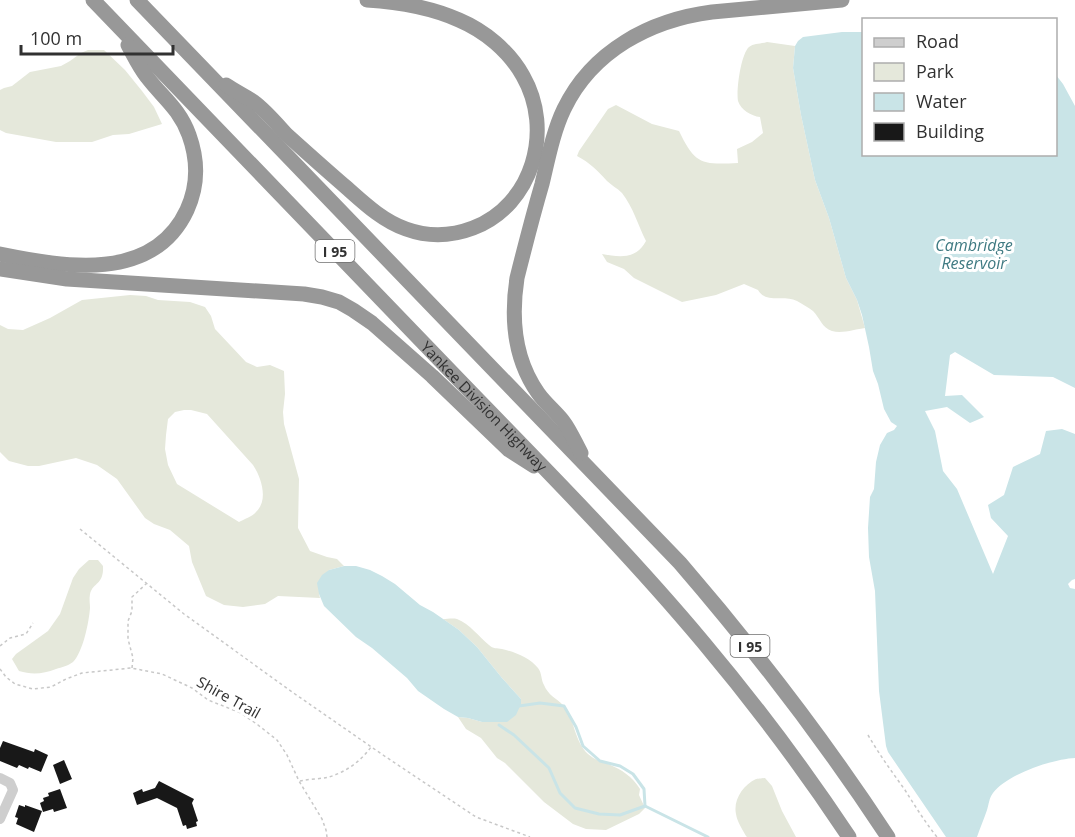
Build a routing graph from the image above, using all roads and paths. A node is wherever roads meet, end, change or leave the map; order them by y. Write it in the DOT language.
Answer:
graph roads {
  1 [pos="93,0"];
  2 [pos="137,0"];
  3 [pos="367,0"];
  4 [pos="842,0"];
  5 [pos="114,22"];
  6 [pos="208,74"];
  7 [pos="0,254"];
  8 [pos="0,269"];
  9 [pos="592,471"];
  10 [pos="556,481"];
  11 [pos="80,529"];
  12 [pos="147,584"];
  13 [pos="33,623"];
  14 [pos="0,646"];
  15 [pos="131,668"];
  16 [pos="0,669"];
  17 [pos="868,735"];
  18 [pos="371,747"];
  19 [pos="0,778"];
  20 [pos="299,781"];
  21 [pos="0,819"];
  22 [pos="327,837"];
  23 [pos="530,837"];
  24 [pos="849,837"];
  25 [pos="888,837"];
  26 [pos="937,837"];
  1 -- 5 [label="highway, Yankee Division Highway / I 95"];
  2 -- 6 [label="highway, I 95"];
  3 -- 6 [label="highway"];
  4 -- 9 [label="highway"];
  5 -- 7 [label="highway"];
  5 -- 10 [label="highway, Yankee Division Highway / I 95"];
  6 -- 9 [label="highway, I 95"];
  8 -- 10 [label="highway"];
  9 -- 25 [label="highway, I 95"];
  10 -- 24 [label="highway, Yankee Division Highway / I 95"];
  11 -- 12 [label="path"];
  12 -- 15 [label="path"];
  12 -- 18 [label="path"];
  13 -- 14 [label="path"];
  15 -- 16 [label="path, Shire Trail"];
  15 -- 20 [label="path, Shire Trail"];
  17 -- 26 [label="path"];
  18 -- 20 [label="path"];
  18 -- 23 [label="path"];
  19 -- 21 [label="street"];
  20 -- 22 [label="path, Shire Trail"];
}
